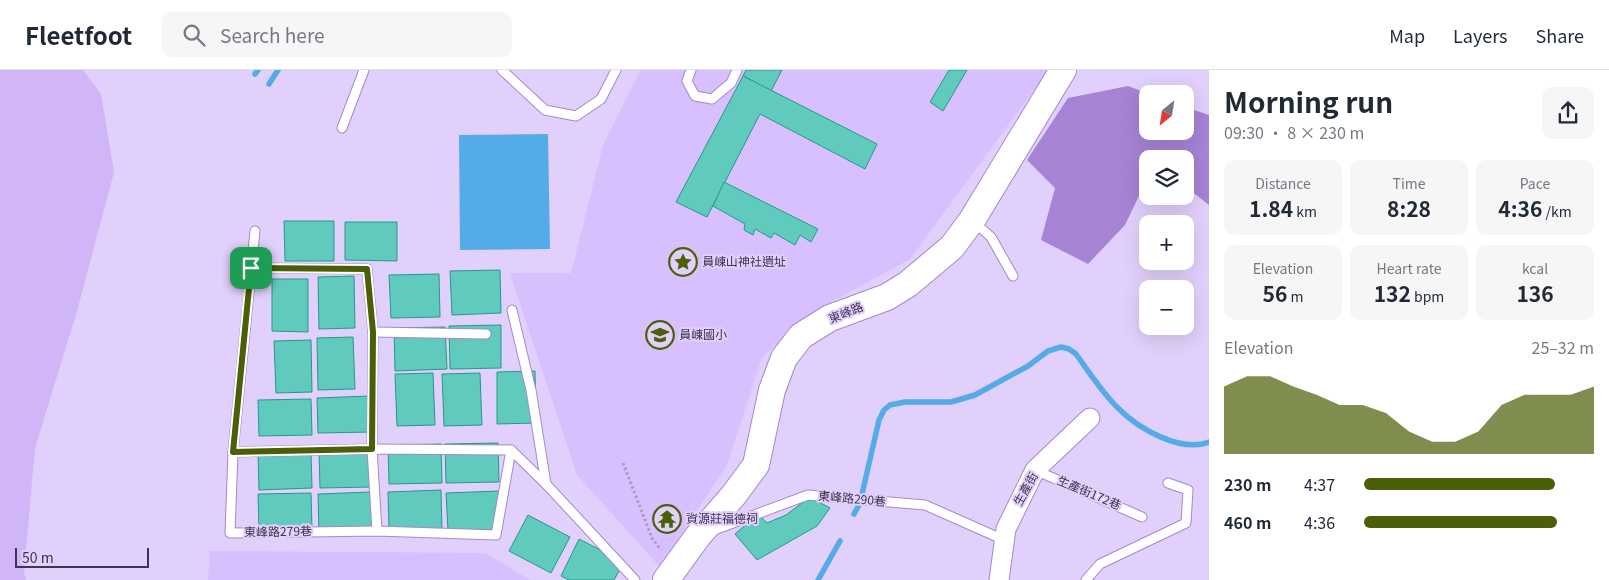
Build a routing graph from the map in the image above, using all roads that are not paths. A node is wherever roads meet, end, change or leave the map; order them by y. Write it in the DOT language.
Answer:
graph roads {
  1 [pos="364,70"];
  2 [pos="502,70"];
  3 [pos="616,70"];
  4 [pos="691,70"];
  5 [pos="737,70"];
  6 [pos="1063,70"];
  7 [pos="342,128"];
  8 [pos="972,220"];
  9 [pos="255,231"];
  10 [pos="251,268"];
  11 [pos="1013,276"];
  12 [pos="512,310"];
  13 [pos="373,332"];
  14 [pos="486,334"];
  15 [pos="1090,418"];
  16 [pos="372,449"];
  17 [pos="511,450"];
  18 [pos="233,452"];
  19 [pos="1035,470"];
  20 [pos="1168,483"];
  21 [pos="546,484"];
  22 [pos="1142,516"];
  23 [pos="377,531"];
  24 [pos="698,536"];
  25 [pos="1005,540"];
  26 [pos="671,574"];
  27 [pos="635,580"];
  28 [pos="999,580"];
  29 [pos="1086,580"];
  1 -- 7 [label="lane"];
  2 -- 3 [label="lane"];
  4 -- 5 [label="lane"];
  6 -- 8 [label="main road, 東峰路"];
  8 -- 11 [label="lane"];
  8 -- 24 [label="main road, 東峰路"];
  9 -- 10 [label="lane, 東峰路279巷"];
  10 -- 13 [label="lane"];
  10 -- 18 [label="lane, 東峰路279巷"];
  12 -- 21 [label="lane"];
  13 -- 14 [label="lane"];
  13 -- 16 [label="lane"];
  15 -- 19 [label="street, 生產街"];
  16 -- 17 [label="lane"];
  16 -- 18 [label="lane"];
  16 -- 23 [label="lane"];
  17 -- 21 [label="lane"];
  17 -- 23 [label="lane, 東峰路279巷"];
  18 -- 23 [label="lane, 東峰路279巷"];
  19 -- 22 [label="lane, 生產街172巷"];
  19 -- 25 [label="street, 生產街"];
  20 -- 29 [label="lane"];
  21 -- 27 [label="lane"];
  24 -- 25 [label="lane, 東峰路290巷"];
  24 -- 26 [label="main road, 東峰路"];
  25 -- 28 [label="street, 生產街"];
}
